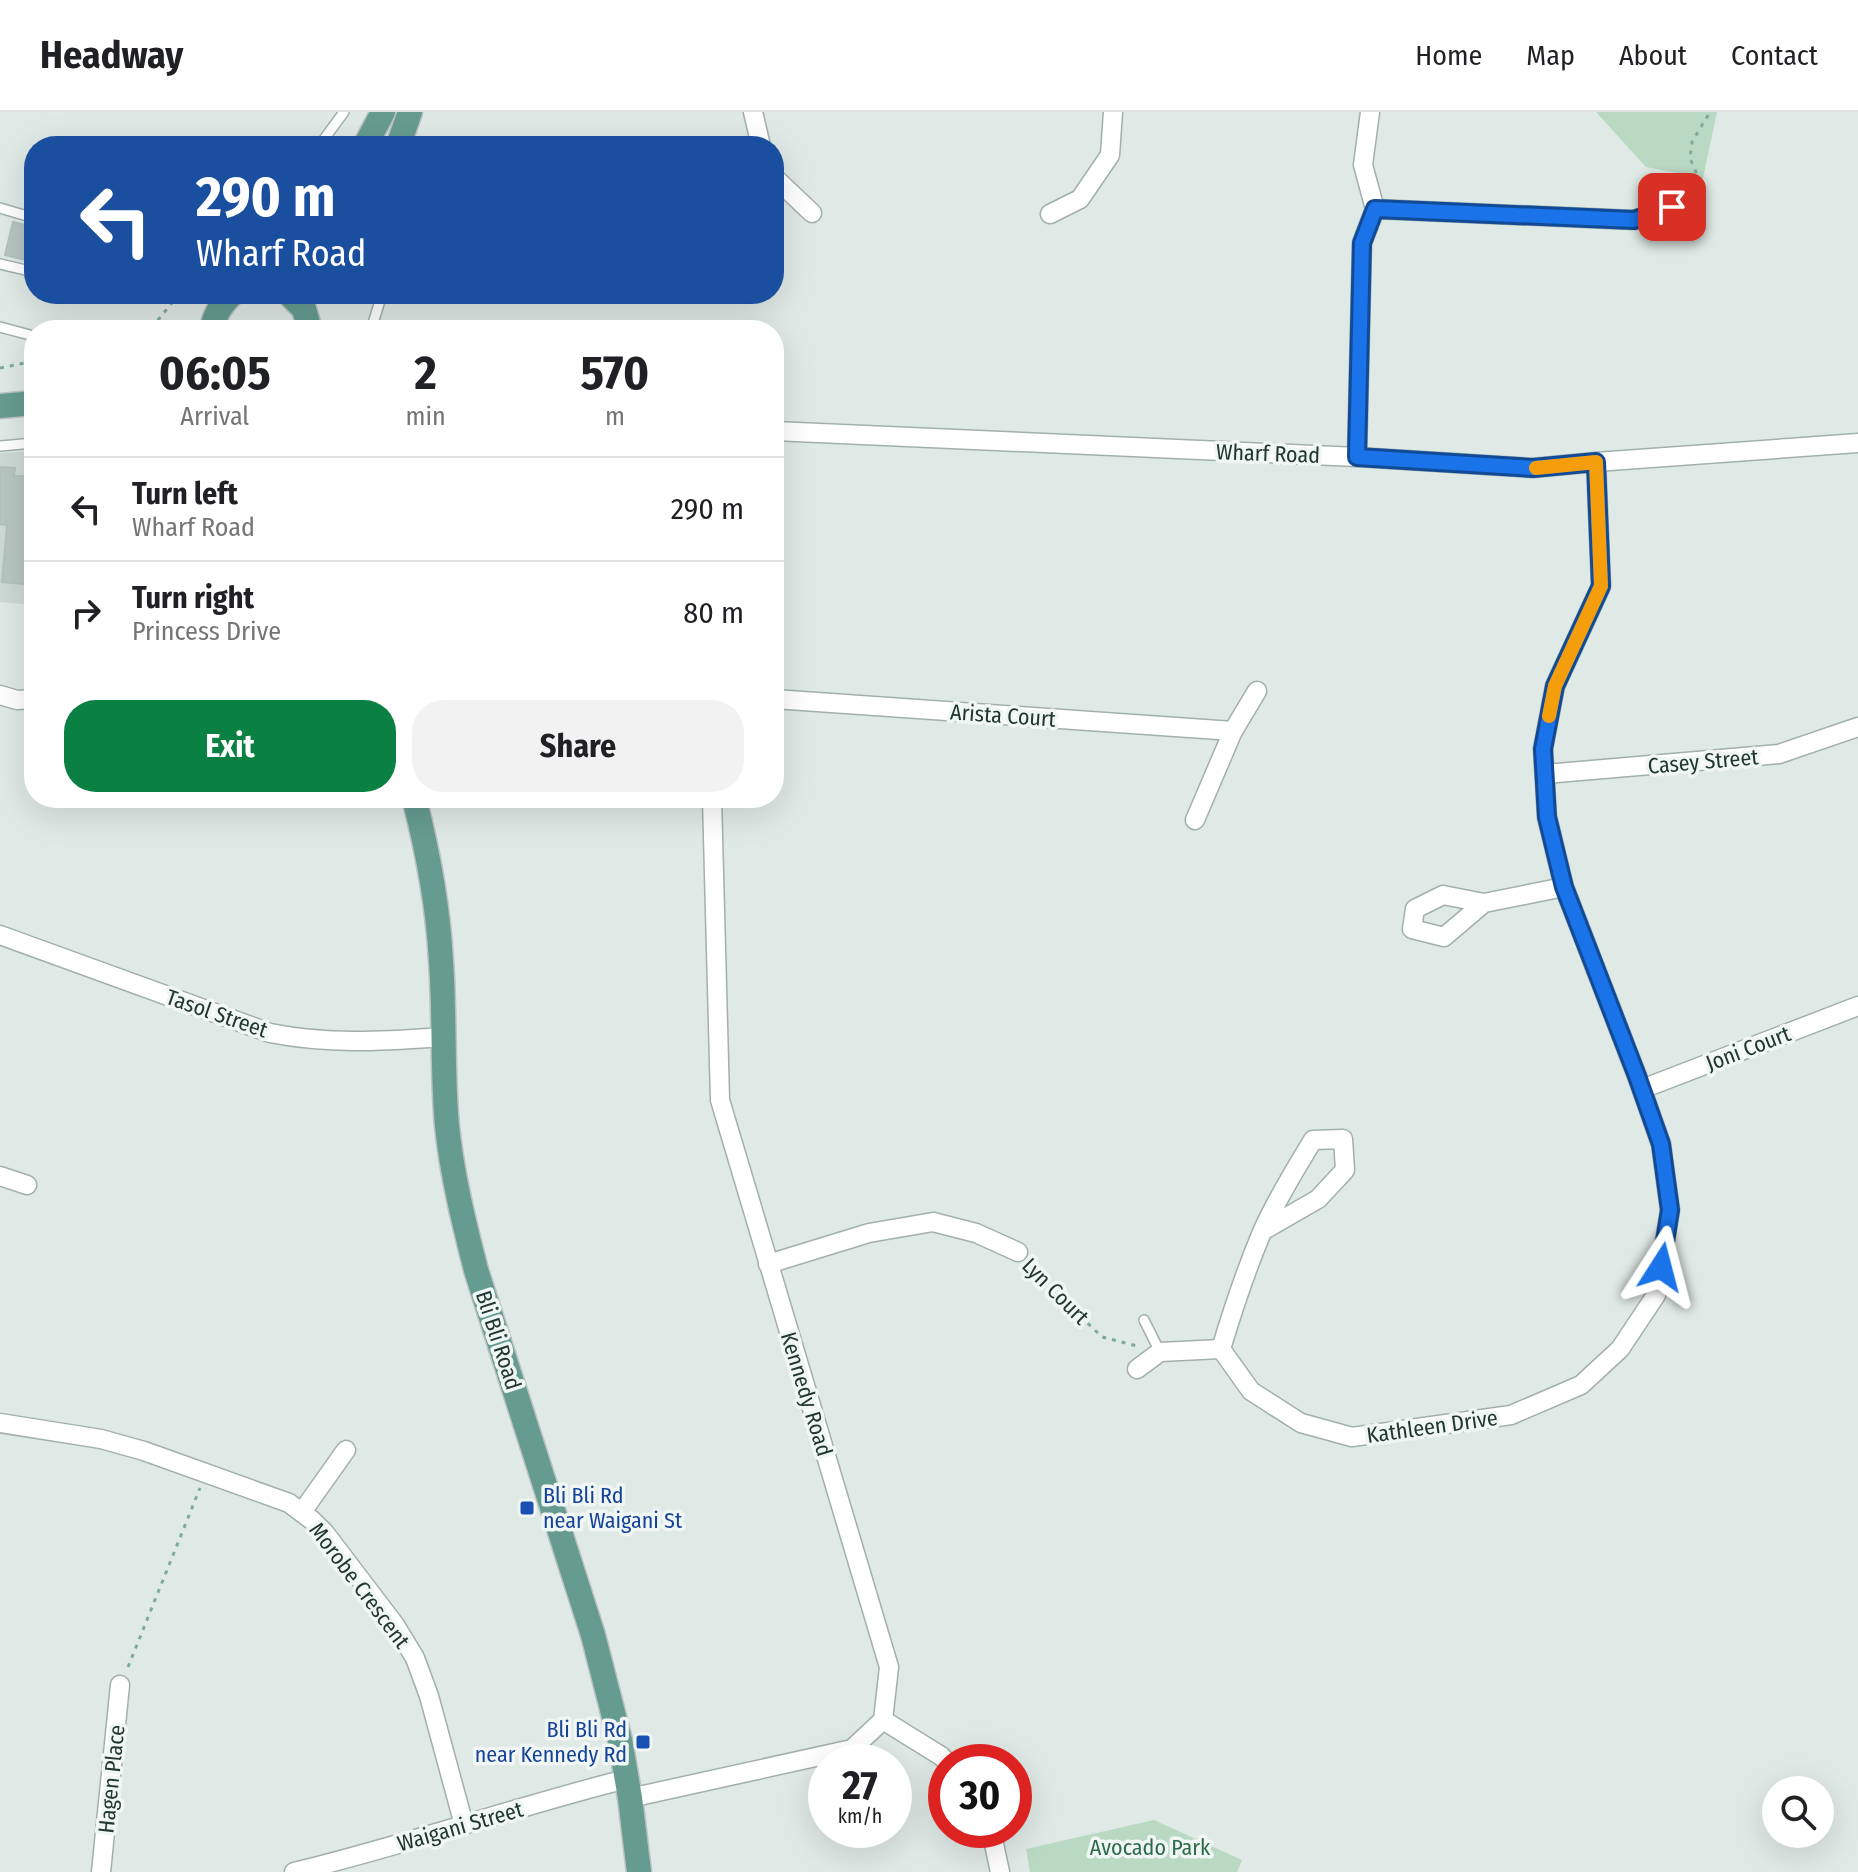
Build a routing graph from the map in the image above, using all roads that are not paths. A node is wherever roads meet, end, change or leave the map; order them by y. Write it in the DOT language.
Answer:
graph roads {
  1 [pos="344,112"];
  2 [pos="383,112"];
  3 [pos="410,112"];
  4 [pos="753,112"];
  5 [pos="1113,112"];
  6 [pos="1370,112"];
  7 [pos="326,136"];
  8 [pos="374,136"];
  9 [pos="402,136"];
  10 [pos="759,136"];
  11 [pos="784,186"];
  12 [pos="1672,207"];
  13 [pos="0,208"];
  14 [pos="1375,209"];
  15 [pos="812,213"];
  16 [pos="1050,214"];
  17 [pos="24,215"];
  18 [pos="0,264"];
  19 [pos="24,270"];
  20 [pos="0,327"];
  21 [pos="24,333"];
  22 [pos="24,404"];
  23 [pos="0,406"];
  24 [pos="784,431"];
  25 [pos="1858,443"];
  26 [pos="24,444"];
  27 [pos="0,446"];
  28 [pos="1357,457"];
  29 [pos="1596,462"];
  30 [pos="1257,691"];
  31 [pos="0,695"];
  32 [pos="24,700"];
  33 [pos="784,700"];
  34 [pos="1858,727"];
  35 [pos="1233,731"];
  36 [pos="1545,774"];
  37 [pos="417,808"];
  38 [pos="712,808"];
  39 [pos="1195,820"];
  40 [pos="1564,887"];
  41 [pos="1484,903"];
  42 [pos="0,935"];
  43 [pos="1857,1006"];
  44 [pos="444,1037"];
  45 [pos="1642,1089"];
  46 [pos="0,1176"];
  47 [pos="27,1185"];
  48 [pos="1264,1230"];
  49 [pos="1018,1252"];
  50 [pos="768,1264"];
  51 [pos="1144,1320"];
  52 [pos="1221,1349"];
  53 [pos="1160,1352"];
  54 [pos="1137,1369"];
  55 [pos="0,1423"];
  56 [pos="346,1450"];
  57 [pos="302,1512"];
  58 [pos="120,1685"];
  59 [pos="883,1720"];
  60 [pos="928,1748"];
  61 [pos="628,1788"];
  62 [pos="464,1825"];
  63 [pos="995,1848"];
  64 [pos="101,1872"];
  65 [pos="294,1872"];
  66 [pos="639,1872"];
  67 [pos="1000,1872"];
  1 -- 7 [label="lane"];
  2 -- 8 [label="main road"];
  3 -- 9 [label="main road"];
  4 -- 10 [label="street"];
  5 -- 16 [label="street"];
  6 -- 14 [label="street"];
  11 -- 15 [label="street"];
  12 -- 14 [label="street"];
  13 -- 17 [label="lane"];
  14 -- 28 [label="street"];
  18 -- 19 [label="lane"];
  20 -- 21 [label="lane"];
  22 -- 23 [label="main road"];
  24 -- 28 [label="street, Wharf Road"];
  25 -- 29 [label="street, Wharf Road"];
  26 -- 27 [label="lane"];
  28 -- 29 [label="street, Wharf Road"];
  29 -- 36 [label="street, Kathleen Drive"];
  30 -- 35 [label="street"];
  31 -- 32 [label="street"];
  33 -- 35 [label="street, Arista Court"];
  34 -- 36 [label="street, Casey Street"];
  35 -- 39 [label="street"];
  36 -- 40 [label="street, Kathleen Drive"];
  37 -- 44 [label="main road, Bli Bli Road"];
  38 -- 50 [label="street, Kennedy Road"];
  40 -- 41 [label="street"];
  40 -- 45 [label="street, Kathleen Drive"];
  42 -- 44 [label="street, Tasol Street"];
  43 -- 45 [label="street, Joni Court"];
  44 -- 61 [label="main road, Bli Bli Road"];
  45 -- 52 [label="street, Kathleen Drive"];
  46 -- 47 [label="street"];
  48 -- 48 [label="street"];
  48 -- 52 [label="street"];
  49 -- 50 [label="street, Lyn Court"];
  50 -- 59 [label="street, Kennedy Road"];
  51 -- 53 [label="lane"];
  52 -- 53 [label="street"];
  53 -- 54 [label="street"];
  55 -- 57 [label="street, Morobe Crescent"];
  56 -- 57 [label="street"];
  57 -- 62 [label="street, Morobe Crescent"];
  58 -- 64 [label="street, Hagen Place"];
  59 -- 60 [label="street"];
  59 -- 61 [label="street"];
  61 -- 62 [label="street, Waigani Street"];
  61 -- 66 [label="main road, Bli Bli Road"];
  62 -- 65 [label="street, Waigani Street"];
  63 -- 67 [label="street"];
}
